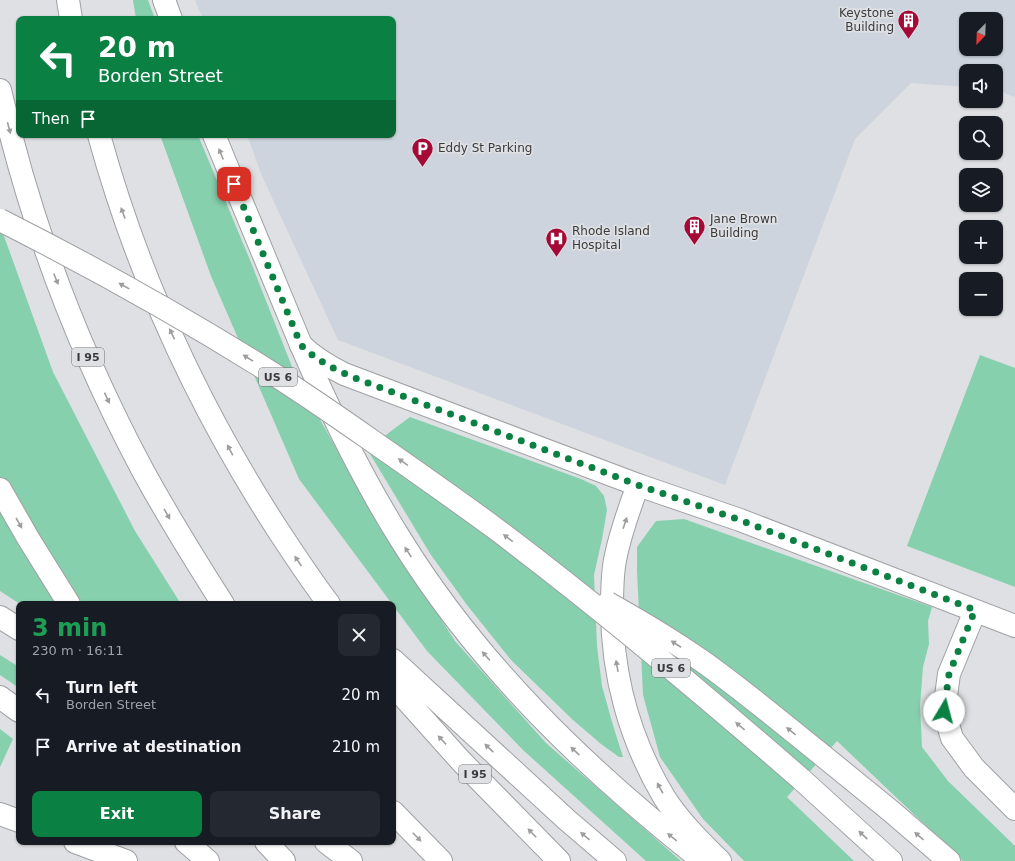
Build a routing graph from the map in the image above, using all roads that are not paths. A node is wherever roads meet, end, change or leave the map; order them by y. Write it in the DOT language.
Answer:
graph roads {
  1 [pos="68,0"];
  2 [pos="164,0"];
  3 [pos="71,16"];
  4 [pos="170,16"];
  5 [pos="0,90"];
  6 [pos="100,138"];
  7 [pos="215,138"];
  8 [pos="0,220"];
  9 [pos="301,345"];
  10 [pos="638,485"];
  11 [pos="0,489"];
  12 [pos="539,562"];
  13 [pos="327,600"];
  14 [pos="67,601"];
  15 [pos="221,601"];
  16 [pos="975,610"];
  17 [pos="0,617"];
  18 [pos="1015,626"];
  19 [pos="16,627"];
  20 [pos="396,663"];
  21 [pos="396,688"];
  22 [pos="0,697"];
  23 [pos="16,709"];
  24 [pos="1015,809"];
  25 [pos="0,814"];
  26 [pos="396,815"];
  27 [pos="16,820"];
  28 [pos="83,845"];
  29 [pos="189,845"];
  30 [pos="269,845"];
  31 [pos="330,845"];
  32 [pos="126,861"];
  33 [pos="208,861"];
  34 [pos="284,861"];
  35 [pos="351,861"];
  36 [pos="441,861"];
  37 [pos="560,861"];
  38 [pos="615,861"];
  39 [pos="703,861"];
  40 [pos="720,861"];
  41 [pos="891,861"];
  42 [pos="949,861"];
  1 -- 3 [label="main road"];
  2 -- 4 [label="main road"];
  5 -- 15 [label="main road, I 95, one-way"];
  13 -- 6 [label="main road, one-way"];
  9 -- 7 [label="main road, one-way"];
  12 -- 8 [label="main road, US 6, one-way, bridge"];
  9 -- 10 [label="main road"];
  39 -- 9 [label="main road, one-way"];
  10 -- 16 [label="main road"];
  40 -- 10 [label="main road, one-way"];
  11 -- 14 [label="main road, one-way"];
  41 -- 12 [label="main road, US 6, one-way, bridge"];
  42 -- 12 [label="main road, one-way, bridge"];
  16 -- 18 [label="main road"];
  16 -- 24 [label="main road"];
  17 -- 19 [label="main road"];
  38 -- 20 [label="main road, one-way"];
  37 -- 21 [label="main road, I 95, one-way"];
  22 -- 23 [label="main road"];
  25 -- 27 [label="main road"];
  26 -- 36 [label="main road, one-way"];
  28 -- 32 [label="main road"];
  29 -- 33 [label="main road"];
  30 -- 34 [label="main road"];
  31 -- 35 [label="main road"];
}
